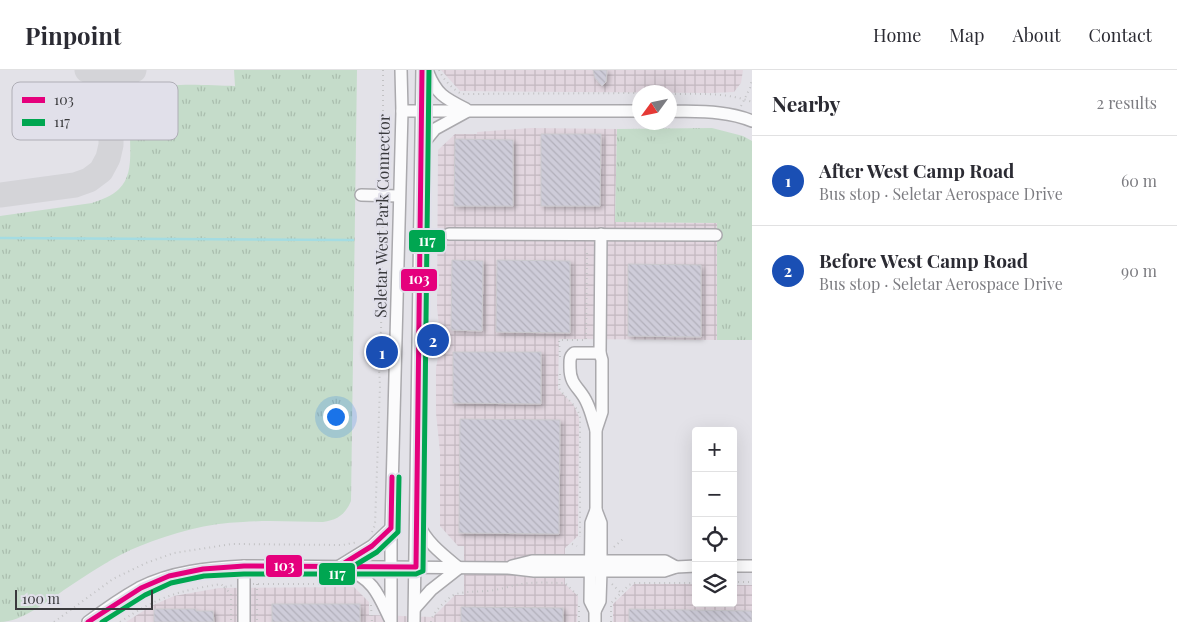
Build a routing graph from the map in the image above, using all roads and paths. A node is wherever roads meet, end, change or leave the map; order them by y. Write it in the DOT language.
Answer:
graph roads {
  1 [pos="382,70"];
  2 [pos="401,70"];
  3 [pos="422,70"];
  4 [pos="427,70"];
  5 [pos="439,70"];
  6 [pos="752,79"];
  7 [pos="632,93"];
  8 [pos="677,94"];
  9 [pos="745,100"];
  10 [pos="752,102"];
  11 [pos="402,110"];
  12 [pos="420,111"];
  13 [pos="470,111"];
  14 [pos="632,111"];
  15 [pos="677,111"];
  16 [pos="736,115"];
  17 [pos="752,121"];
  18 [pos="422,145"];
  19 [pos="361,195"];
  20 [pos="383,196"];
  21 [pos="399,196"];
  22 [pos="449,234"];
  23 [pos="601,234"];
  24 [pos="716,235"];
  25 [pos="582,246"];
  26 [pos="600,353"];
  27 [pos="560,363"];
  28 [pos="560,371"];
  29 [pos="596,430"];
  30 [pos="417,519"];
  31 [pos="391,528"];
  32 [pos="370,534"];
  33 [pos="580,537"];
  34 [pos="623,539"];
  35 [pos="572,544"];
  36 [pos="577,546"];
  37 [pos="614,547"];
  38 [pos="244,566"];
  39 [pos="596,566"];
  40 [pos="692,566"];
  41 [pos="737,566"];
  42 [pos="752,566"];
  43 [pos="338,567"];
  44 [pos="391,567"];
  45 [pos="416,567"];
  46 [pos="459,568"];
  47 [pos="692,582"];
  48 [pos="737,582"];
  49 [pos="752,582"];
  50 [pos="257,584"];
  51 [pos="612,584"];
  52 [pos="224,587"];
  53 [pos="622,593"];
  54 [pos="371,600"];
  55 [pos="415,608"];
  56 [pos="595,616"];
  57 [pos="88,622"];
  58 [pos="231,622"];
  59 [pos="244,622"];
  60 [pos="257,622"];
  61 [pos="372,622"];
  62 [pos="391,622"];
  63 [pos="414,622"];
  64 [pos="430,622"];
  65 [pos="579,622"];
  66 [pos="611,622"];
  1 -- 20 [label="path, Seletar West Park Connector"];
  2 -- 11 [label="street"];
  3 -- 12 [label="street"];
  4 -- 13 [label="street"];
  5 -- 7 [label="path"];
  6 -- 9 [label="path"];
  8 -- 9 [label="path"];
  9 -- 10 [label="path"];
  9 -- 16 [label="path"];
  11 -- 12 [label="street"];
  11 -- 21 [label="street"];
  12 -- 13 [label="street"];
  12 -- 18 [label="street"];
  13 -- 14 [label="street"];
  13 -- 18 [label="street"];
  15 -- 16 [label="street"];
  16 -- 17 [label="street"];
  18 -- 30 [label="street"];
  19 -- 20 [label="street"];
  20 -- 21 [label="street"];
  20 -- 32 [label="path, Seletar West Park Connector"];
  21 -- 31 [label="street"];
  22 -- 23 [label="street"];
  23 -- 24 [label="street"];
  23 -- 26 [label="street"];
  25 -- 27 [label="path"];
  26 -- 29 [label="street"];
  26 -- 29 [label="street"];
  28 -- 33 [label="path"];
  29 -- 39 [label="street"];
  30 -- 45 [label="street"];
  30 -- 46 [label="street"];
  31 -- 43 [label="street"];
  31 -- 44 [label="street"];
  34 -- 37 [label="path"];
  35 -- 36 [label="path"];
  38 -- 43 [label="street"];
  38 -- 57 [label="street"];
  38 -- 59 [label="street"];
  39 -- 40 [label="street"];
  39 -- 46 [label="street"];
  39 -- 56 [label="street"];
  41 -- 42 [label="street"];
  43 -- 44 [label="street"];
  43 -- 62 [label="street"];
  44 -- 45 [label="street"];
  44 -- 62 [label="street"];
  45 -- 46 [label="street"];
  45 -- 55 [label="street"];
  46 -- 55 [label="street"];
  47 -- 53 [label="path"];
  48 -- 49 [label="path"];
  50 -- 60 [label="path"];
  51 -- 53 [label="path"];
  52 -- 58 [label="path"];
  53 -- 66 [label="path"];
  54 -- 61 [label="path"];
  55 -- 63 [label="street"];
  64 -- 65 [label="path"];
}
